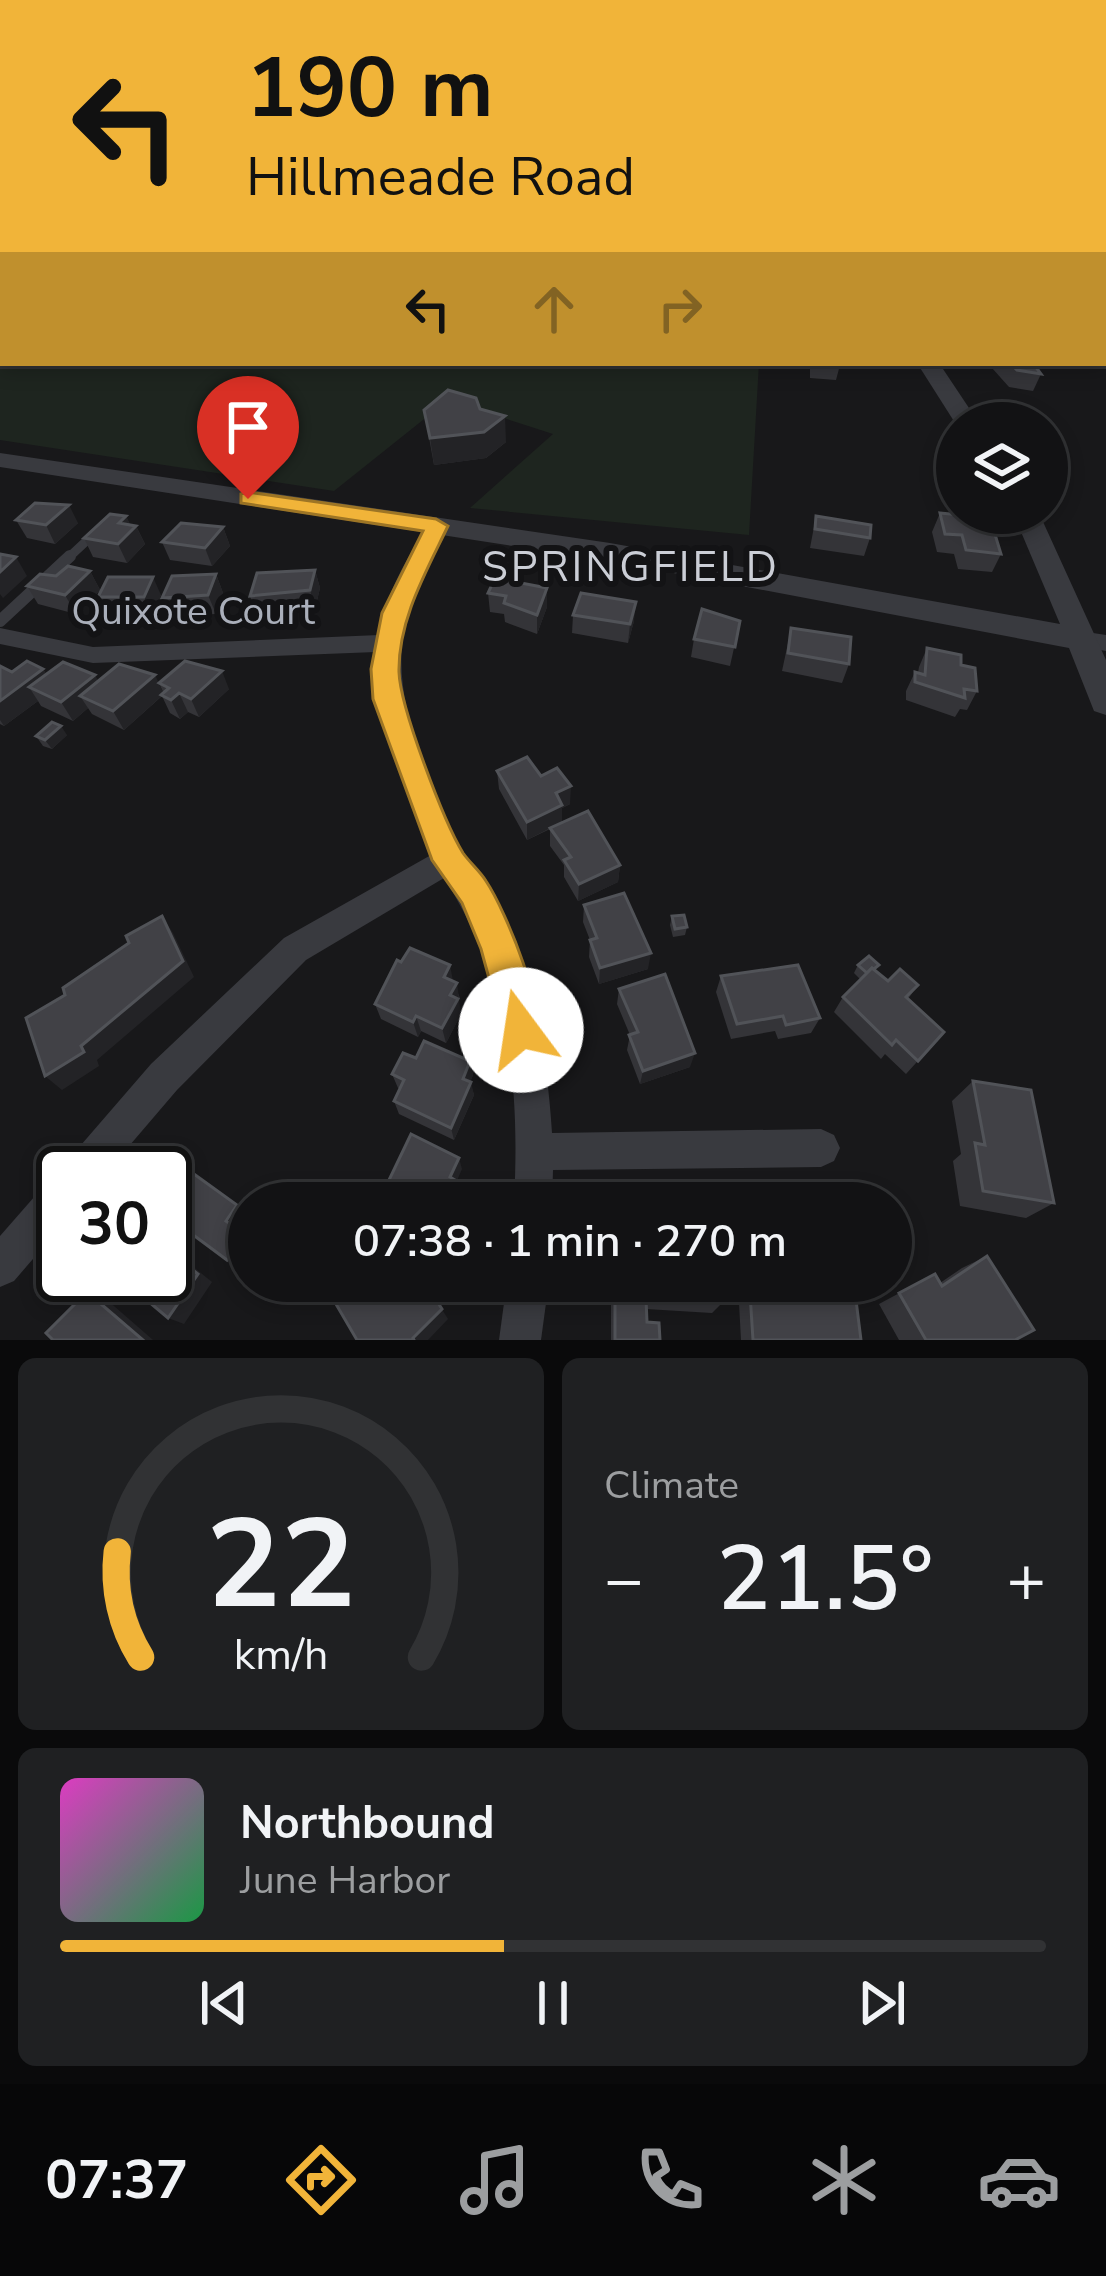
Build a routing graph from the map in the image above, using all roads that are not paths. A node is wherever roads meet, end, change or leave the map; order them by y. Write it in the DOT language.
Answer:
graph roads {
  1 [pos="930,366"];
  2 [pos="953,402"];
  3 [pos="0,460"];
  4 [pos="436,526"];
  5 [pos="98,531"];
  6 [pos="1037,534"];
  7 [pos="0,621"];
  8 [pos="0,636"];
  9 [pos="1093,641"];
  10 [pos="388,644"];
  11 [pos="1106,702"];
  12 [pos="449,860"];
  13 [pos="104,1146"];
  14 [pos="820,1148"];
  15 [pos="536,1152"];
  16 [pos="534,1182"];
  17 [pos="36,1225"];
  18 [pos="0,1267"];
  19 [pos="525,1302"];
  20 [pos="520,1340"];
  1 -- 2 [label="street"];
  3 -- 4 [label="street"];
  4 -- 9 [label="street"];
  4 -- 10 [label="street"];
  5 -- 7 [label="lane"];
  6 -- 9 [label="street"];
  8 -- 10 [label="street, Quixote Court"];
  9 -- 11 [label="street"];
  10 -- 12 [label="street"];
  12 -- 13 [label="street"];
  12 -- 15 [label="street"];
  14 -- 15 [label="street"];
  15 -- 16 [label="street"];
  17 -- 18 [label="street"];
  19 -- 20 [label="street"];
}
